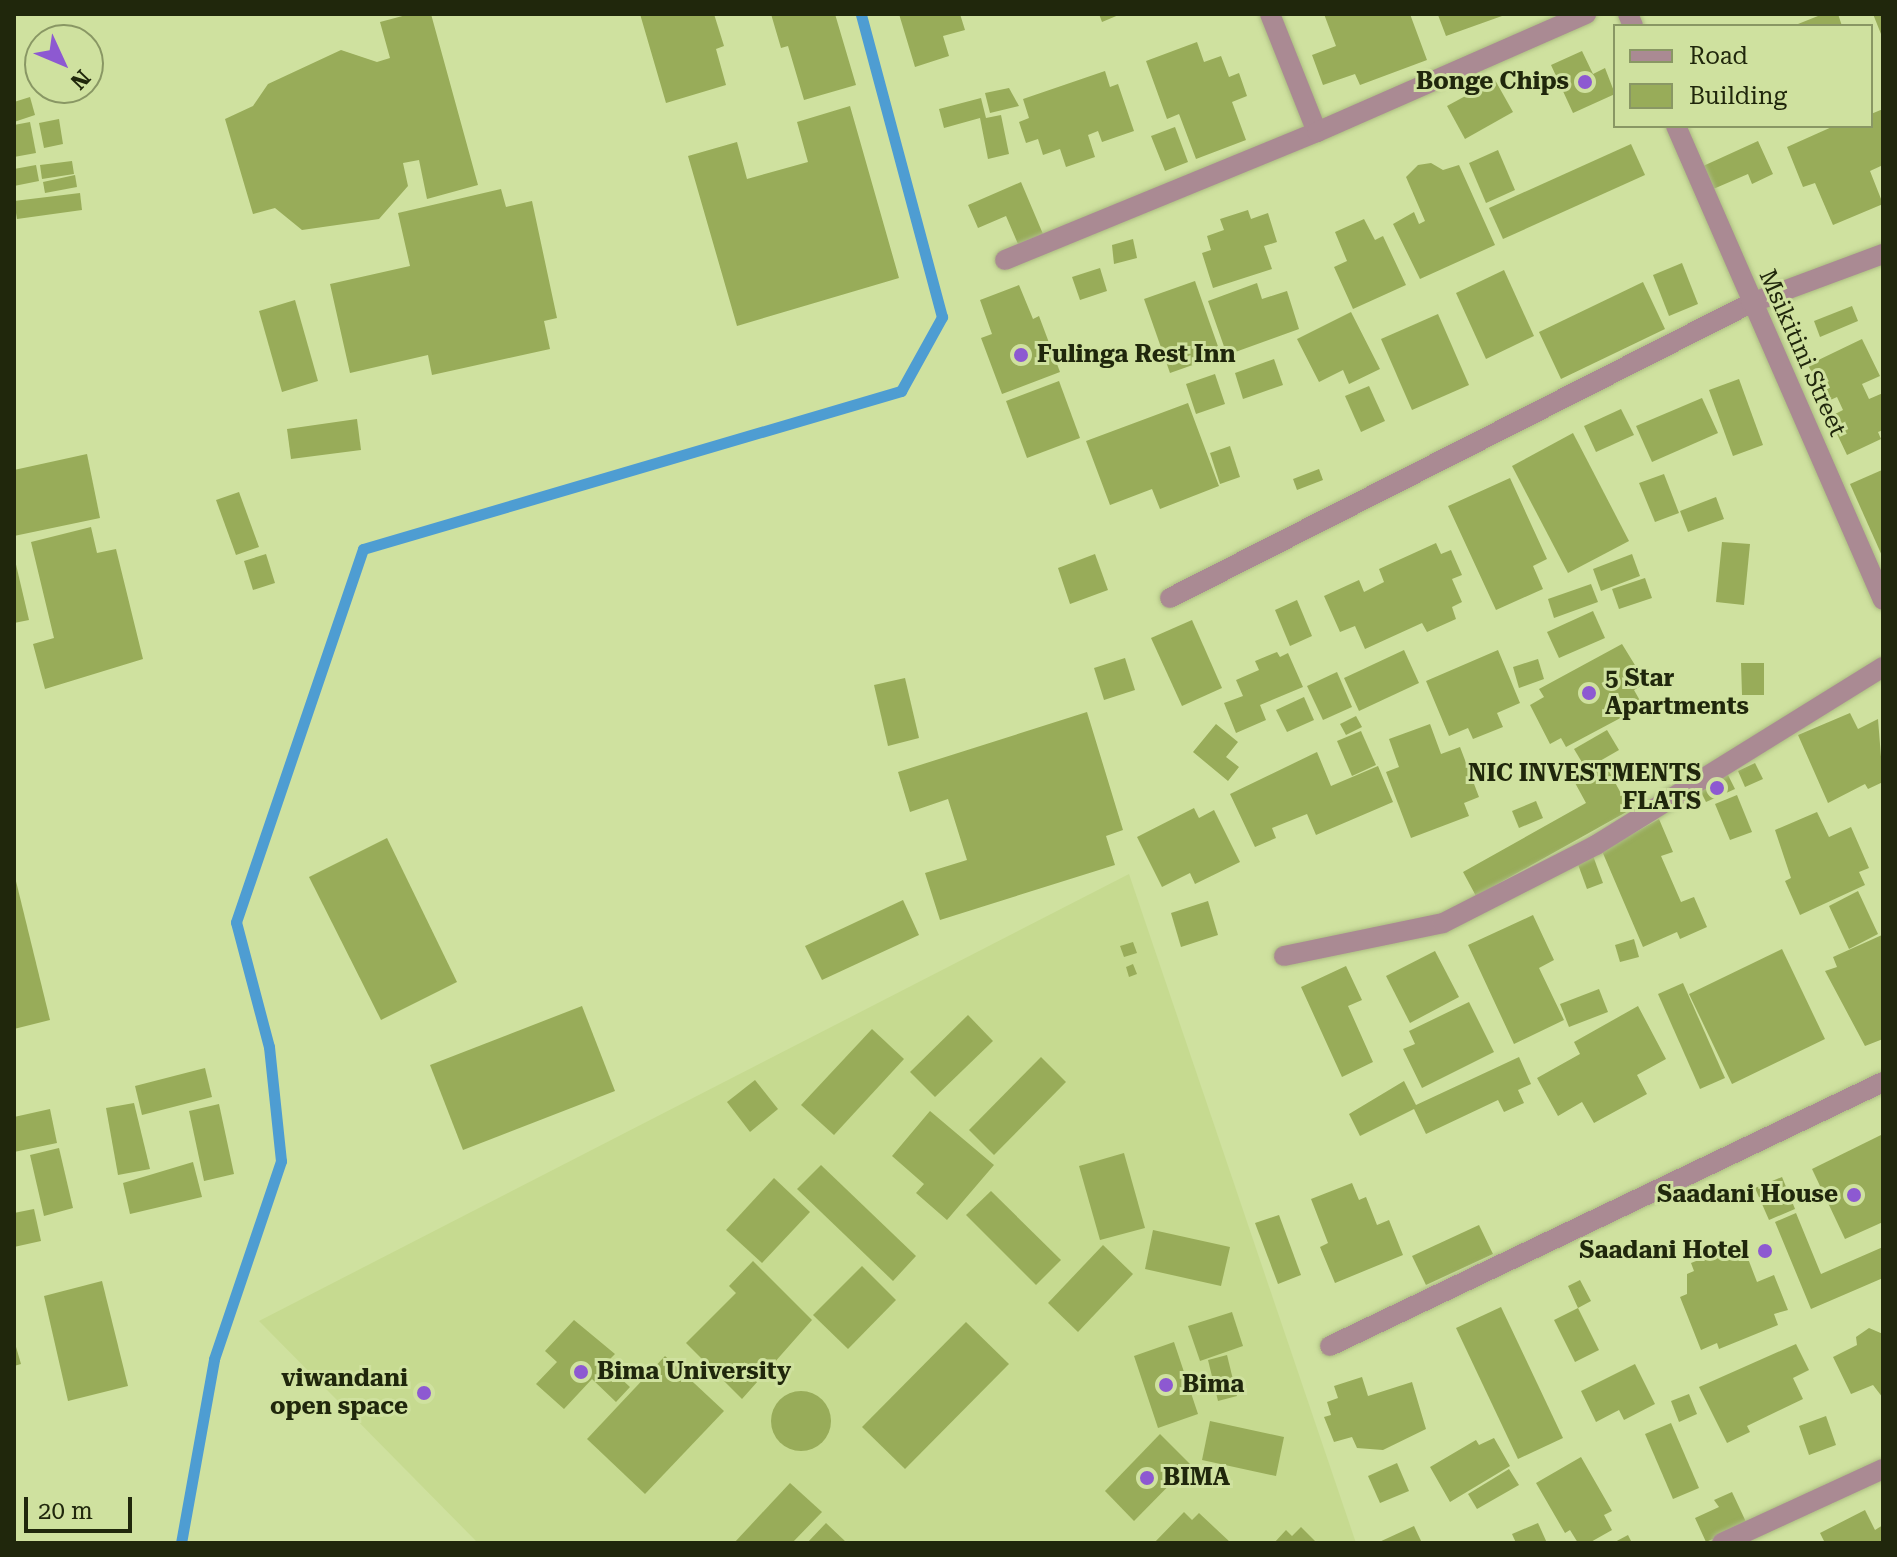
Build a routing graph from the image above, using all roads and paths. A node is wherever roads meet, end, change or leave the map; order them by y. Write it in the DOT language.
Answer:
graph roads {
  1 [pos="1270,14"];
  2 [pos="1586,14"];
  3 [pos="1677,128"];
  4 [pos="1317,132"];
  5 [pos="1883,254"];
  6 [pos="1005,260"];
  7 [pos="1751,303"];
  8 [pos="1170,598"];
  9 [pos="1883,600"];
  10 [pos="1883,667"];
  11 [pos="1284,956"];
  12 [pos="1883,1082"];
  13 [pos="1330,1346"];
  14 [pos="1883,1469"];
  15 [pos="1722,1543"];
  1 -- 4 [label="street"];
  2 -- 4 [label="street"];
  3 -- 7 [label="street, Msikitini Street"];
  4 -- 6 [label="street"];
  5 -- 7 [label="street"];
  7 -- 8 [label="street"];
  7 -- 9 [label="street, Msikitini Street"];
  10 -- 11 [label="street"];
  12 -- 13 [label="street"];
  14 -- 15 [label="street"];
}
